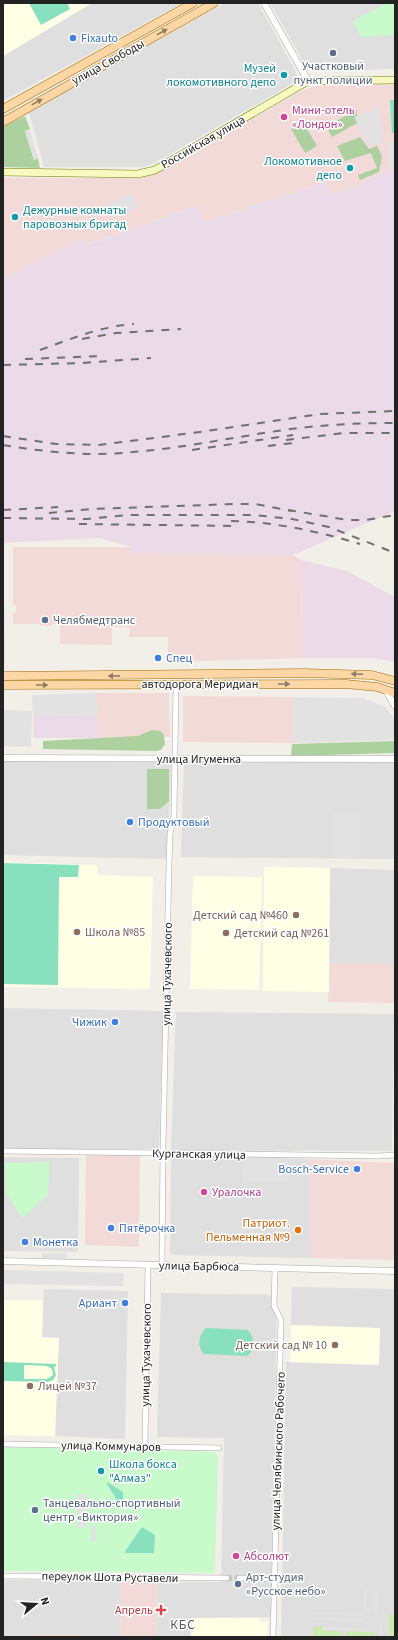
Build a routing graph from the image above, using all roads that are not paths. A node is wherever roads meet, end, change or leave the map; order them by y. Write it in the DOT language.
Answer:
graph roads {
  1 [pos="193,3"];
  2 [pos="214,3"];
  3 [pos="264,3"];
  4 [pos="395,80"];
  5 [pos="308,81"];
  6 [pos="3,109"];
  7 [pos="3,122"];
  8 [pos="3,172"];
  9 [pos="3,676"];
  10 [pos="395,681"];
  11 [pos="176,684"];
  12 [pos="3,685"];
  13 [pos="385,689"];
  14 [pos="395,693"];
  15 [pos="395,706"];
  16 [pos="3,758"];
  17 [pos="175,758"];
  18 [pos="395,759"];
  19 [pos="3,1151"];
  20 [pos="163,1153"];
  21 [pos="395,1155"];
  22 [pos="3,1261"];
  23 [pos="148,1265"];
  24 [pos="162,1265"];
  25 [pos="274,1268"];
  26 [pos="395,1271"];
  27 [pos="3,1444"];
  28 [pos="145,1446"];
  29 [pos="219,1448"];
  30 [pos="3,1576"];
  31 [pos="227,1578"];
  32 [pos="239,1578"];
  33 [pos="274,1579"];
  34 [pos="273,1637"];
  1 -- 6 [label="main road, улица Свободы"];
  7 -- 2 [label="main road, улица Свободы, one-way"];
  3 -- 5 [label="street"];
  4 -- 5 [label="main road, Российская улица"];
  5 -- 8 [label="main road, Российская улица"];
  10 -- 9 [label="main road, автодорога Меридиан, one-way"];
  12 -- 11 [label="main road, автодорога Меридиан, one-way"];
  11 -- 13 [label="main road, автодорога Меридиан, one-way"];
  11 -- 17 [label="street, улица Тухачевского"];
  13 -- 14 [label="main road, автодорога Меридиан"];
  13 -- 15 [label="street"];
  16 -- 17 [label="street, улица Игуменка"];
  17 -- 18 [label="street, улица Игуменка"];
  17 -- 20 [label="street, улица Тухачевского"];
  19 -- 20 [label="street, Курганская улица"];
  20 -- 21 [label="street, Курганская улица"];
  20 -- 24 [label="street, улица Тухачевского"];
  22 -- 23 [label="street, улица Барбюса"];
  23 -- 24 [label="street, улица Барбюса"];
  23 -- 28 [label="street, улица Тухачевского"];
  24 -- 25 [label="street, улица Барбюса"];
  25 -- 26 [label="street, улица Барбюса"];
  25 -- 33 [label="street, улица Челябинского Рабочего"];
  27 -- 28 [label="street, улица Коммунаров"];
  28 -- 29 [label="street, улица Коммунаров"];
  30 -- 31 [label="street, переулок Шота Руставели"];
  32 -- 33 [label="street"];
  33 -- 34 [label="street, улица Челябинского Рабочего"];
}
